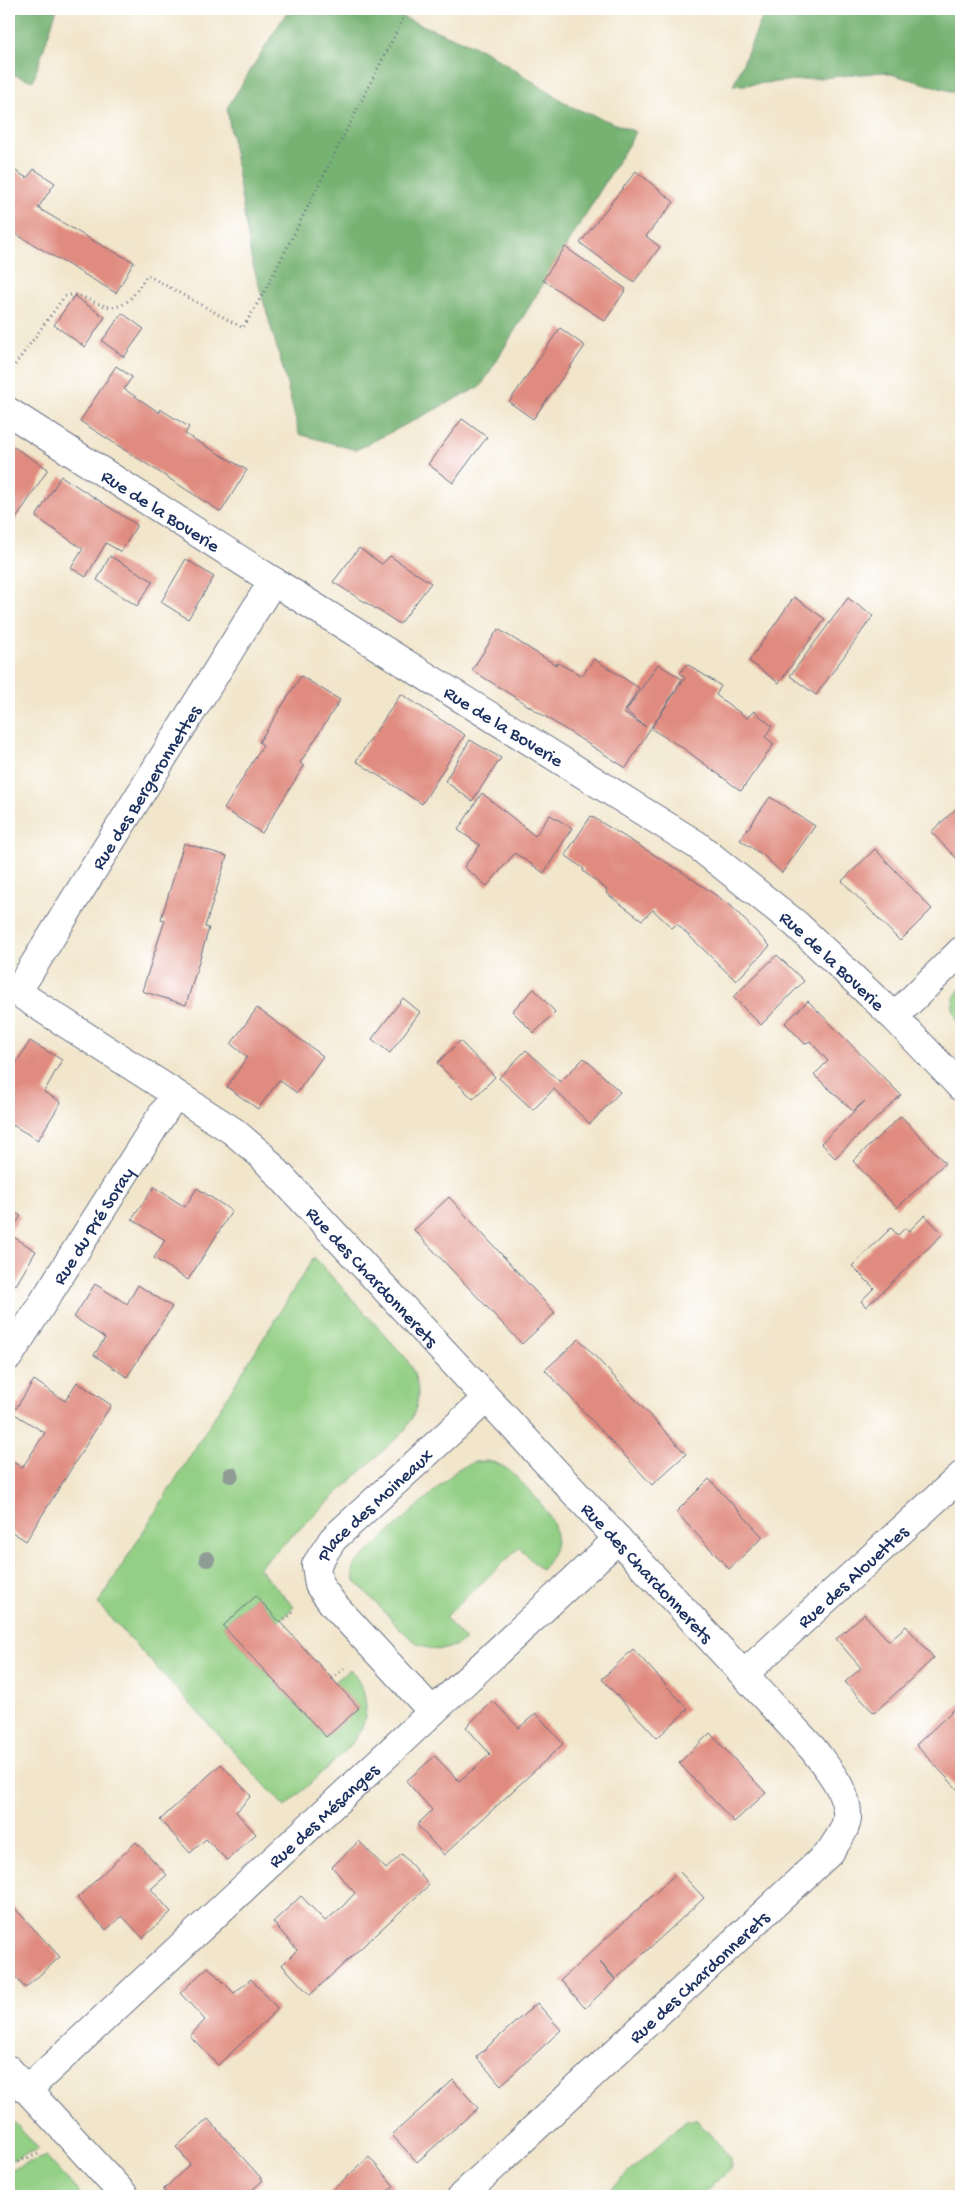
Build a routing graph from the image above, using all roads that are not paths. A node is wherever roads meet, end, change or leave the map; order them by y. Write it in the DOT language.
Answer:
graph roads {
  1 [pos="9,412"];
  2 [pos="273,581"];
  3 [pos="961,950"];
  4 [pos="13,990"];
  5 [pos="894,1017"];
  6 [pos="961,1087"];
  7 [pos="175,1094"];
  8 [pos="9,1356"];
  9 [pos="486,1398"];
  10 [pos="961,1476"];
  11 [pos="618,1539"];
  12 [pos="744,1674"];
  13 [pos="432,1711"];
  14 [pos="9,2070"];
  15 [pos="27,2090"];
  16 [pos="125,2196"];
  17 [pos="462,2196"];
  1 -- 2 [label="street, Rue de la Boverie"];
  2 -- 4 [label="street, Rue des Bergeronnettes"];
  2 -- 5 [label="street, Rue de la Boverie"];
  3 -- 5 [label="street"];
  4 -- 7 [label="street, Rue des Chardonnerets"];
  5 -- 6 [label="street, Rue de la Boverie"];
  7 -- 8 [label="street, Rue du Pré Soray"];
  7 -- 9 [label="street, Rue des Chardonnerets"];
  9 -- 11 [label="street, Rue des Chardonnerets"];
  9 -- 13 [label="street, Place des Moineaux"];
  10 -- 12 [label="street, Rue des Alouettes"];
  11 -- 12 [label="street, Rue des Chardonnerets"];
  11 -- 13 [label="street, Rue des Mésanges"];
  12 -- 17 [label="street, Rue des Chardonnerets"];
  13 -- 15 [label="street, Rue des Mésanges"];
  14 -- 15 [label="street"];
  15 -- 16 [label="street"];
}
